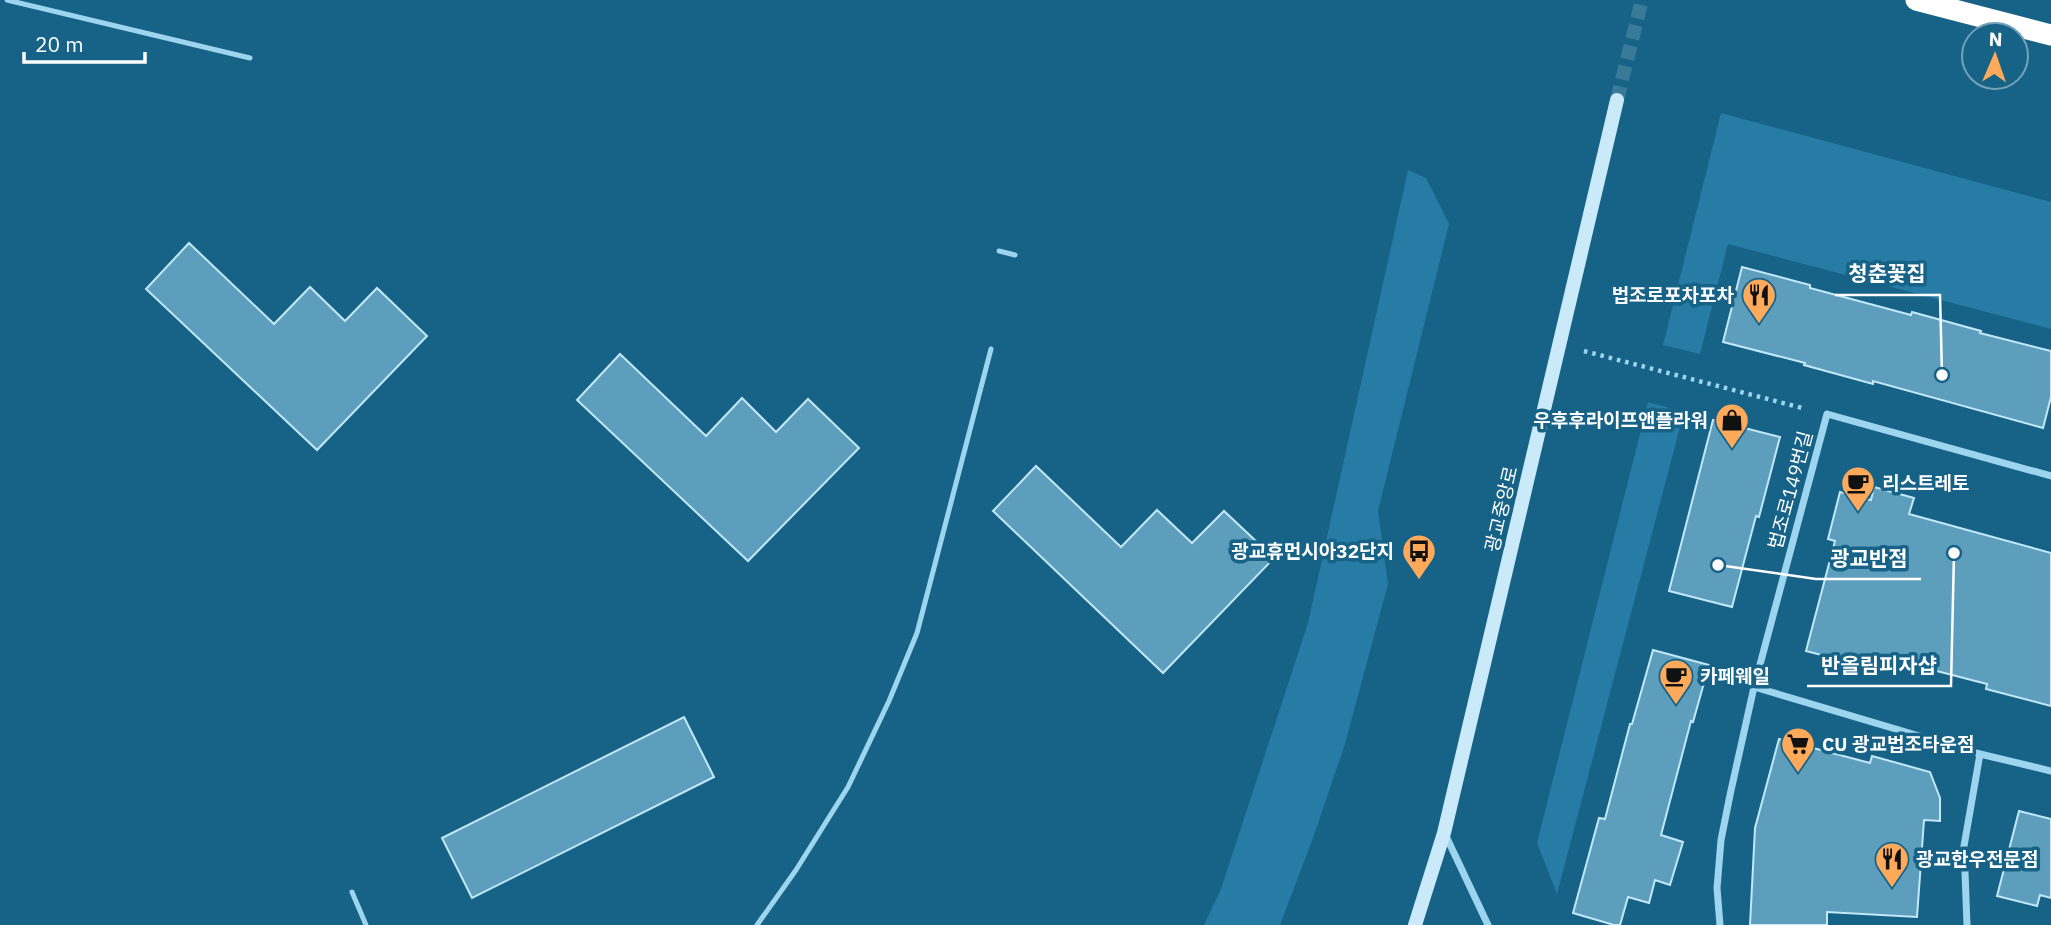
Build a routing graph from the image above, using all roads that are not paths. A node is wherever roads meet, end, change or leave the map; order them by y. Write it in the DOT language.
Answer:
graph roads {
  1 [pos="7,0"];
  2 [pos="1916,0"];
  3 [pos="2051,35"];
  4 [pos="250,58"];
  5 [pos="1617,100"];
  6 [pos="999,251"];
  7 [pos="1015,255"];
  8 [pos="991,349"];
  9 [pos="2051,476"];
  10 [pos="1754,687"];
  11 [pos="1980,754"];
  12 [pos="2051,771"];
  13 [pos="1444,833"];
  14 [pos="352,892"];
  15 [pos="366,925"];
  16 [pos="757,925"];
  17 [pos="1415,925"];
  18 [pos="1488,925"];
  19 [pos="1720,925"];
  20 [pos="1967,925"];
  1 -- 4 [label="lane"];
  2 -- 3 [label="highway"];
  5 -- 13 [label="main road, 광교중앙로"];
  6 -- 7 [label="lane"];
  8 -- 16 [label="lane"];
  9 -- 10 [label="street, 법조로149번길"];
  10 -- 11 [label="street"];
  10 -- 19 [label="street, 법조로149번길"];
  11 -- 12 [label="street"];
  11 -- 20 [label="street"];
  13 -- 17 [label="main road, 광교중앙로"];
  13 -- 18 [label="street"];
  14 -- 15 [label="lane"];
}
